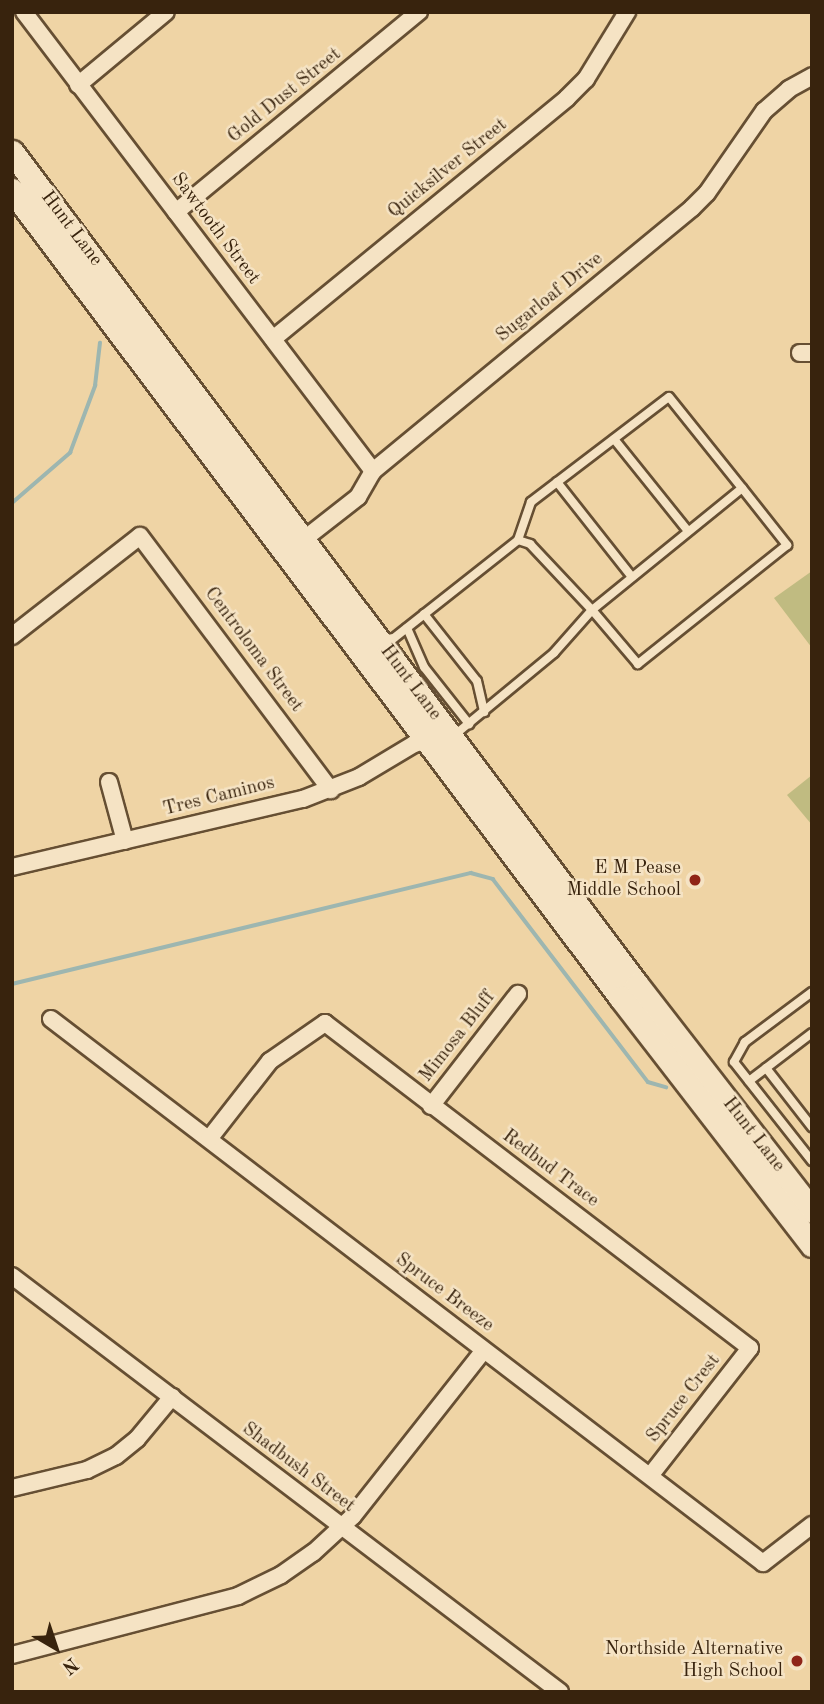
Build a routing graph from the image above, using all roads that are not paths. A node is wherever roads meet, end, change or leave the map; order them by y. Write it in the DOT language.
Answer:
graph roads {
  1 [pos="24,12"];
  2 [pos="166,12"];
  3 [pos="419,12"];
  4 [pos="627,12"];
  5 [pos="812,76"];
  6 [pos="78,85"];
  7 [pos="12,152"];
  8 [pos="12,190"];
  9 [pos="176,212"];
  10 [pos="106,313"];
  11 [pos="140,319"];
  12 [pos="272,339"];
  13 [pos="614,439"];
  14 [pos="373,471"];
  15 [pos="557,482"];
  16 [pos="741,488"];
  17 [pos="688,531"];
  18 [pos="303,540"];
  19 [pos="518,540"];
  20 [pos="632,577"];
  21 [pos="592,610"];
  22 [pos="424,614"];
  23 [pos="340,625"];
  24 [pos="407,628"];
  25 [pos="12,636"];
  26 [pos="378,640"];
  27 [pos="484,712"];
  28 [pos="460,731"];
  29 [pos="426,741"];
  30 [pos="109,782"];
  31 [pos="331,790"];
  32 [pos="125,841"];
  33 [pos="12,867"];
  34 [pos="629,991"];
  35 [pos="812,992"];
  36 [pos="518,994"];
  37 [pos="51,1019"];
  38 [pos="812,1033"];
  39 [pos="766,1068"];
  40 [pos="749,1081"];
  41 [pos="431,1106"];
  42 [pos="812,1127"];
  43 [pos="209,1139"];
  44 [pos="812,1161"];
  45 [pos="812,1211"];
  46 [pos="812,1245"];
  47 [pos="12,1276"];
  48 [pos="750,1348"];
  49 [pos="484,1350"];
  50 [pos="172,1397"];
  51 [pos="650,1476"];
  52 [pos="12,1489"];
  53 [pos="812,1525"];
  54 [pos="342,1527"];
  55 [pos="12,1655"];
  56 [pos="559,1692"];
  1 -- 6 [label="street, Sawtooth Street"];
  2 -- 6 [label="street"];
  3 -- 9 [label="street, Gold Dust Street"];
  4 -- 12 [label="street, Quicksilver Street"];
  5 -- 14 [label="street, Sugarloaf Drive"];
  6 -- 9 [label="street, Sawtooth Street"];
  7 -- 11 [label="main road, Hunt Lane"];
  8 -- 10 [label="main road, Hunt Lane"];
  9 -- 12 [label="street, Sawtooth Street"];
  10 -- 11 [label="main road"];
  10 -- 23 [label="main road, Hunt Lane"];
  11 -- 18 [label="main road, Hunt Lane"];
  12 -- 14 [label="street, Sawtooth Street"];
  13 -- 15 [label="lane"];
  13 -- 16 [label="lane"];
  13 -- 17 [label="lane"];
  14 -- 18 [label="street, Sugarloaf Drive"];
  15 -- 19 [label="lane"];
  15 -- 20 [label="lane"];
  16 -- 17 [label="lane"];
  16 -- 21 [label="lane"];
  17 -- 20 [label="lane"];
  18 -- 26 [label="main road, Hunt Lane"];
  19 -- 21 [label="lane"];
  19 -- 22 [label="lane"];
  20 -- 21 [label="lane"];
  21 -- 27 [label="lane"];
  22 -- 24 [label="lane"];
  22 -- 27 [label="lane"];
  23 -- 26 [label="main road"];
  23 -- 29 [label="main road, Hunt Lane"];
  24 -- 26 [label="lane"];
  24 -- 28 [label="lane"];
  25 -- 31 [label="street, Centroloma Street"];
  26 -- 28 [label="main road, Hunt Lane"];
  27 -- 28 [label="lane"];
  28 -- 29 [label="main road"];
  28 -- 34 [label="main road, Hunt Lane"];
  29 -- 31 [label="street, Tres Caminos"];
  29 -- 34 [label="main road, Hunt Lane"];
  30 -- 32 [label="street"];
  31 -- 32 [label="street, Tres Caminos"];
  32 -- 33 [label="street, Tres Caminos"];
  34 -- 45 [label="main road, Hunt Lane"];
  34 -- 46 [label="main road, Hunt Lane"];
  35 -- 40 [label="lane"];
  36 -- 41 [label="street, Mimosa Bluff"];
  37 -- 43 [label="street, Spruce Breeze"];
  38 -- 39 [label="lane"];
  39 -- 40 [label="lane"];
  39 -- 42 [label="lane"];
  40 -- 44 [label="lane"];
  41 -- 43 [label="street, Redbud Trace"];
  41 -- 48 [label="street, Redbud Trace"];
  43 -- 49 [label="street, Spruce Breeze"];
  47 -- 50 [label="street, Shadbush Street"];
  48 -- 51 [label="street, Spruce Crest"];
  49 -- 51 [label="street, Spruce Breeze"];
  49 -- 54 [label="street"];
  50 -- 52 [label="street"];
  50 -- 54 [label="street, Shadbush Street"];
  51 -- 53 [label="street, Spruce Breeze"];
  54 -- 55 [label="street"];
  54 -- 56 [label="street, Shadbush Street"];
}
